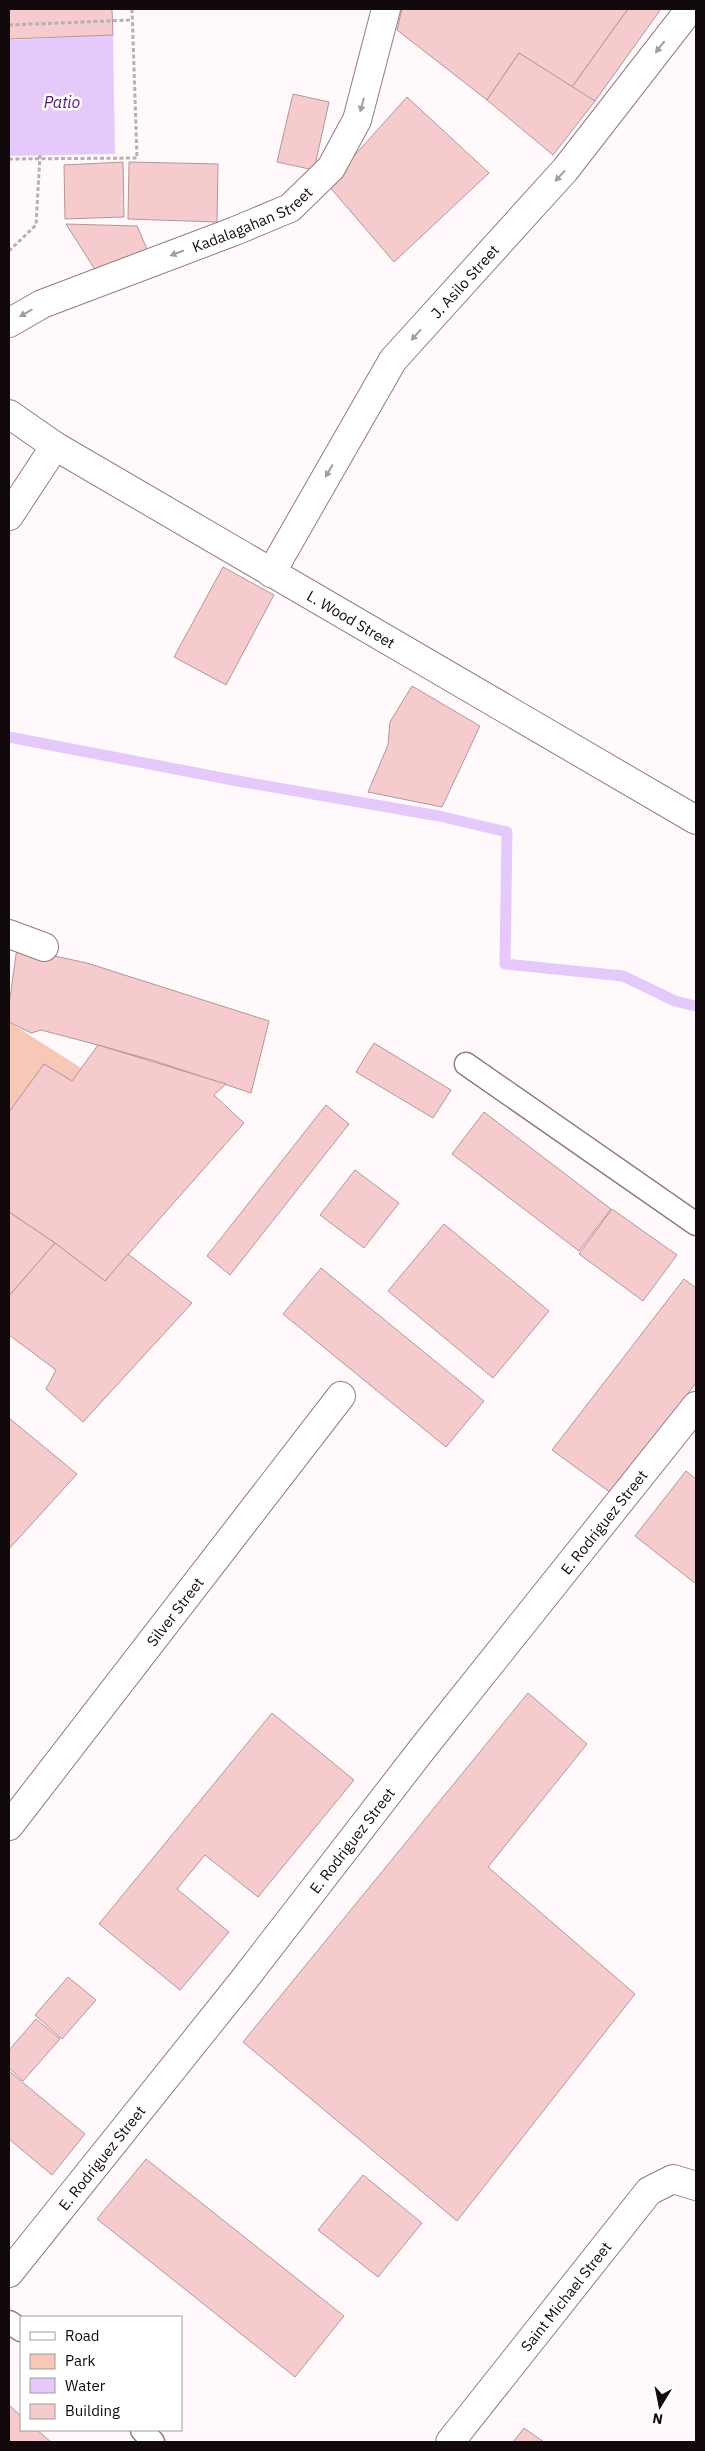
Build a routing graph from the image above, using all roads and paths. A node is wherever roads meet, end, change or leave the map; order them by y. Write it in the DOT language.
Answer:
graph roads {
  1 [pos="132,9"];
  2 [pos="386,9"];
  3 [pos="690,9"];
  4 [pos="132,20"];
  5 [pos="9,25"];
  6 [pos="40,157"];
  7 [pos="9,159"];
  8 [pos="9,251"];
  9 [pos="9,323"];
  10 [pos="9,414"];
  11 [pos="55,446"];
  12 [pos="9,516"];
  13 [pos="272,574"];
  14 [pos="696,820"];
  15 [pos="9,934"];
  16 [pos="44,947"];
  17 [pos="466,1064"];
  18 [pos="696,1224"];
  19 [pos="341,1396"];
  20 [pos="696,1406"];
  21 [pos="9,1826"];
  22 [pos="696,2186"];
  23 [pos="10,2269"];
  24 [pos="9,2322"];
  25 [pos="20,2329"];
  26 [pos="143,2431"];
  27 [pos="153,2442"];
  28 [pos="450,2442"];
  1 -- 4 [label="path"];
  2 -- 9 [label="street, Kadalagahan Street, one-way"];
  3 -- 13 [label="street, J. Asilo Street, one-way"];
  4 -- 5 [label="path"];
  4 -- 6 [label="path"];
  6 -- 7 [label="path"];
  6 -- 8 [label="path"];
  10 -- 11 [label="street, L. Wood Street"];
  11 -- 12 [label="street"];
  11 -- 13 [label="street, L. Wood Street"];
  13 -- 14 [label="street, L. Wood Street"];
  15 -- 16 [label="street"];
  17 -- 18 [label="lane"];
  19 -- 21 [label="street, Silver Street"];
  20 -- 23 [label="street, E. Rodriguez Street"];
  22 -- 28 [label="street, Saint Michael Street"];
  24 -- 25 [label="lane"];
  26 -- 27 [label="lane"];
}
